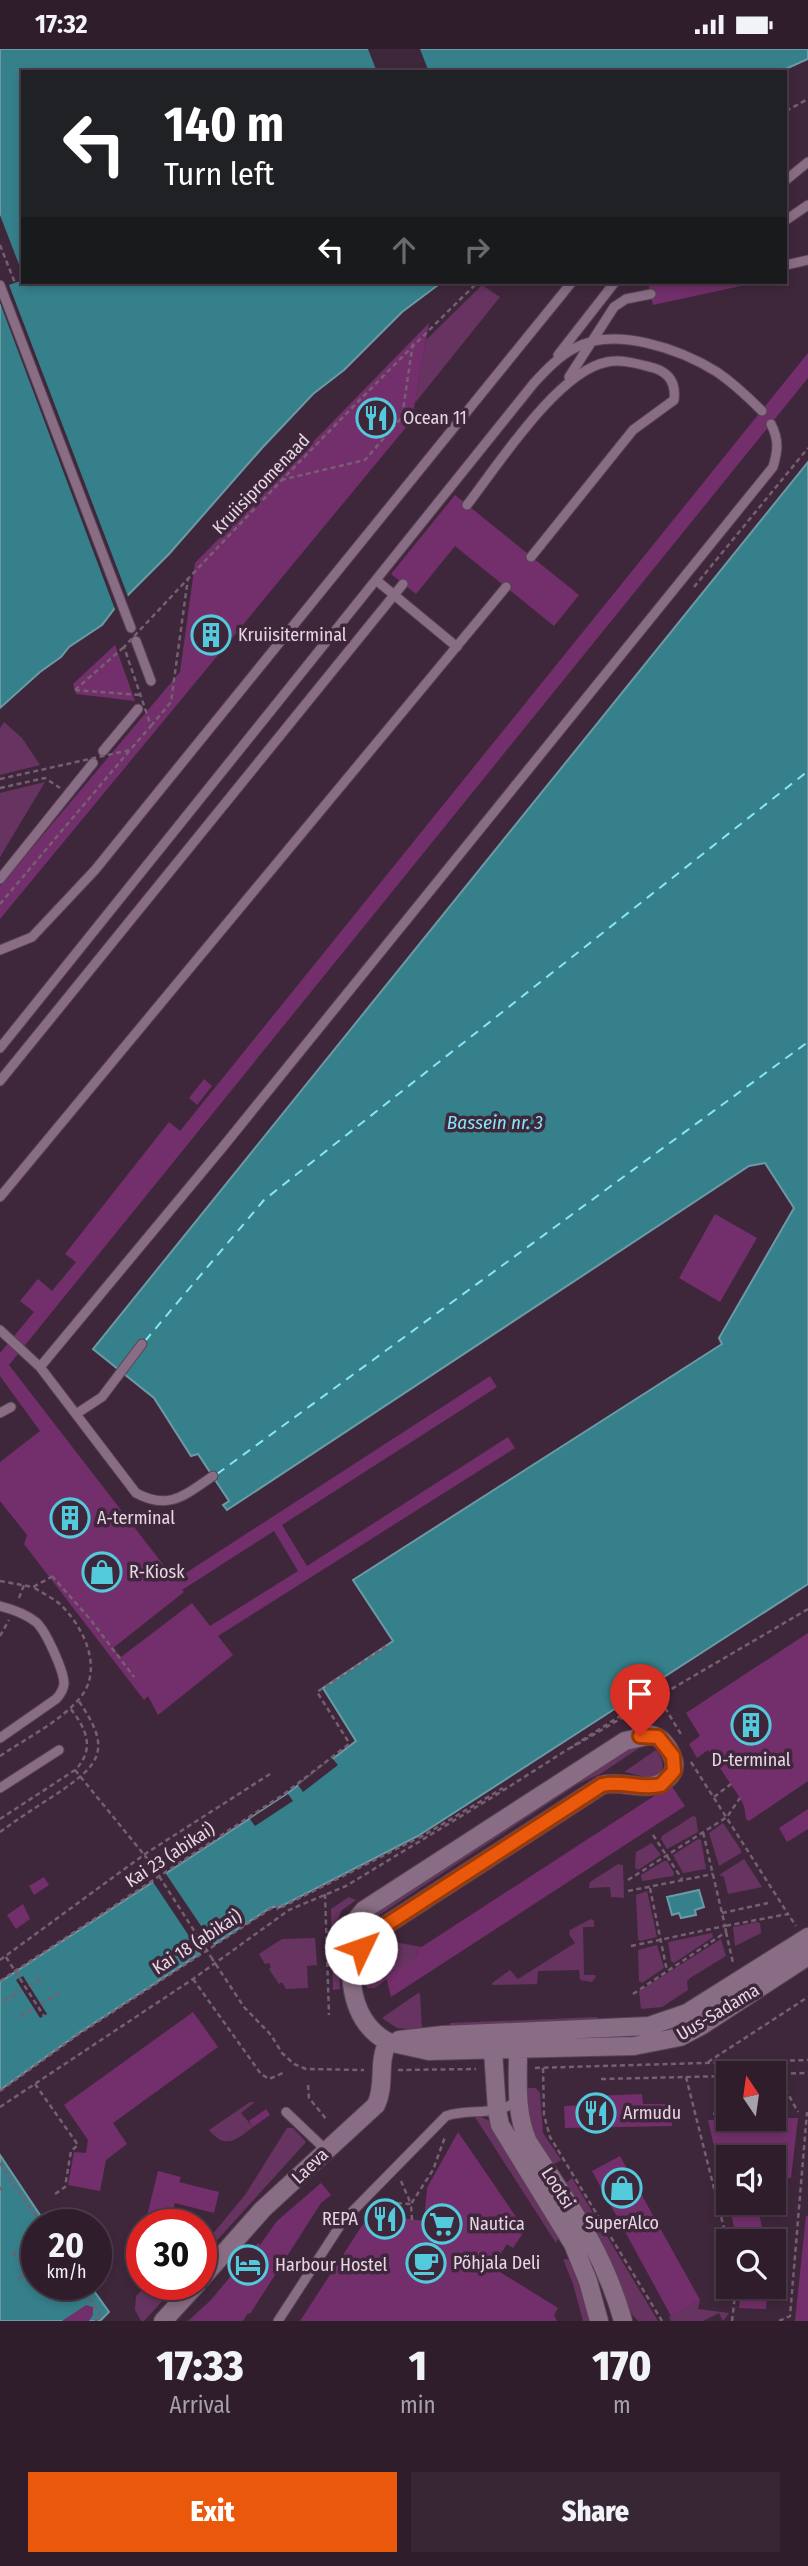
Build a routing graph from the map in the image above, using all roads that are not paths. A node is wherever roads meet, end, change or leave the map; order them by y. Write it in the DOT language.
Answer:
graph roads {
  1 [pos="808,162"];
  2 [pos="787,179"];
  3 [pos="808,205"];
  4 [pos="787,219"];
  5 [pos="808,260"];
  6 [pos="787,265"];
  7 [pos="570,284"];
  8 [pos="613,284"];
  9 [pos="0,285"];
  10 [pos="651,294"];
  11 [pos="591,342"];
  12 [pos="547,370"];
  13 [pos="565,384"];
  14 [pos="762,411"];
  15 [pos="771,424"];
  16 [pos="467,505"];
  17 [pos="531,557"];
  18 [pos="376,580"];
  19 [pos="403,584"];
  20 [pos="506,587"];
  21 [pos="394,595"];
  22 [pos="131,628"];
  23 [pos="136,641"];
  24 [pos="457,647"];
  25 [pos="151,681"];
  26 [pos="138,709"];
  27 [pos="103,751"];
  28 [pos="93,763"];
  29 [pos="0,879"];
  30 [pos="0,950"];
  31 [pos="0,1048"];
  32 [pos="0,1081"];
  33 [pos="0,1197"];
  34 [pos="0,1330"];
  35 [pos="142,1344"];
  36 [pos="40,1367"];
  37 [pos="11,1408"];
  38 [pos="0,1413"];
  39 [pos="76,1414"];
  40 [pos="213,1476"];
  41 [pos="0,1606"];
  42 [pos="13,1730"];
  43 [pos="0,1738"];
  44 [pos="59,1750"];
  45 [pos="0,1788"];
  46 [pos="802,1931"];
  47 [pos="808,1956"];
  48 [pos="352,1985"];
  49 [pos="606,2029"];
  50 [pos="505,2033"];
  51 [pos="388,2042"];
  52 [pos="561,2047"];
  53 [pos="494,2050"];
  54 [pos="518,2050"];
  55 [pos="518,2100"];
  56 [pos="497,2110"];
  57 [pos="286,2112"];
  58 [pos="327,2151"];
  59 [pos="217,2261"];
  60 [pos="182,2300"];
  61 [pos="163,2321"];
  62 [pos="278,2321"];
  63 [pos="599,2321"];
  64 [pos="624,2321"];
  1 -- 2 [label="lane"];
  3 -- 4 [label="lane"];
  5 -- 6 [label="lane"];
  7 -- 30 [label="lane"];
  8 -- 12 [label="lane"];
  9 -- 22 [label="lane"];
  10 -- 11 [label="lane"];
  11 -- 12 [label="lane"];
  11 -- 13 [label="lane"];
  11 -- 14 [label="lane"];
  12 -- 18 [label="lane"];
  13 -- 16 [label="lane"];
  13 -- 17 [label="lane"];
  15 -- 36 [label="lane"];
  18 -- 21 [label="lane"];
  18 -- 31 [label="lane"];
  19 -- 21 [label="lane"];
  20 -- 24 [label="lane"];
  21 -- 24 [label="lane"];
  21 -- 32 [label="lane"];
  23 -- 25 [label="lane"];
  24 -- 33 [label="lane"];
  26 -- 27 [label="lane"];
  28 -- 29 [label="lane"];
  34 -- 36 [label="lane"];
  35 -- 39 [label="lane"];
  36 -- 39 [label="lane"];
  37 -- 38 [label="lane"];
  39 -- 40 [label="lane"];
  41 -- 43 [label="lane"];
  42 -- 43 [label="lane"];
  44 -- 45 [label="lane"];
  46 -- 49 [label="street, Uus-Sadama"];
  47 -- 52 [label="street, Uus-Sadama"];
  48 -- 48 [label="street"];
  48 -- 51 [label="street"];
  49 -- 50 [label="street, Uus-Sadama"];
  49 -- 52 [label="lane"];
  50 -- 51 [label="street, Uus-Sadama"];
  50 -- 53 [label="street"];
  50 -- 54 [label="street"];
  51 -- 53 [label="street, Uus-Sadama"];
  51 -- 58 [label="street, Laeva"];
  52 -- 54 [label="street, Uus-Sadama"];
  53 -- 54 [label="street, Uus-Sadama"];
  53 -- 56 [label="street, Lootsi"];
  54 -- 55 [label="street, Lootsi"];
  55 -- 56 [label="lane"];
  55 -- 64 [label="street, Lootsi"];
  56 -- 62 [label="lane"];
  56 -- 63 [label="street, Lootsi"];
  57 -- 58 [label="lane"];
  58 -- 59 [label="street, Laeva"];
  60 -- 61 [label="street"];
}
